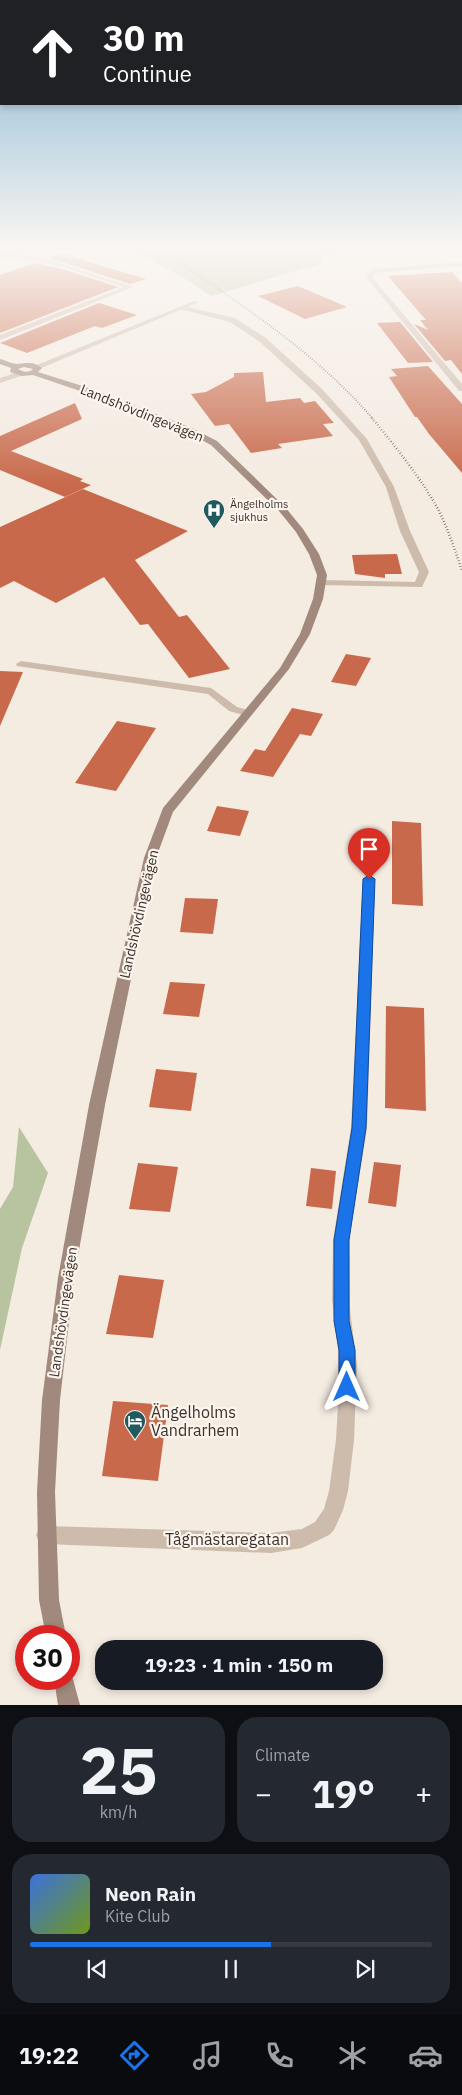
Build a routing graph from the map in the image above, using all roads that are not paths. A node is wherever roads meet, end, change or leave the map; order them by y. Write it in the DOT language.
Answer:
graph roads {
  1 [pos="29,327"];
  2 [pos="138,327"];
  3 [pos="243,327"];
  4 [pos="410,327"];
  5 [pos="0,338"];
  6 [pos="0,361"];
  7 [pos="17,370"];
  8 [pos="34,370"];
  9 [pos="0,381"];
  10 [pos="462,389"];
  11 [pos="322,584"];
  12 [pos="21,664"];
  13 [pos="247,713"];
  14 [pos="369,879"];
  15 [pos="46,1535"];
  16 [pos="54,1625"];
  17 [pos="66,1690"];
  18 [pos="69,1705"];
  1 -- 5 [label="street"];
  2 -- 8 [label="street"];
  3 -- 11 [label="street"];
  4 -- 10 [label="street"];
  6 -- 7 [label="street"];
  7 -- 8 [label="street"];
  7 -- 9 [label="street"];
  8 -- 11 [label="street, Landshövdingevägen"];
  11 -- 13 [label="street, Landshövdingevägen"];
  12 -- 13 [label="street"];
  13 -- 15 [label="street, Landshövdingevägen"];
  14 -- 15 [label="street, Tågmästaregatan"];
  15 -- 16 [label="street, Landshövdingevägen"];
  17 -- 18 [label="street"];
}
